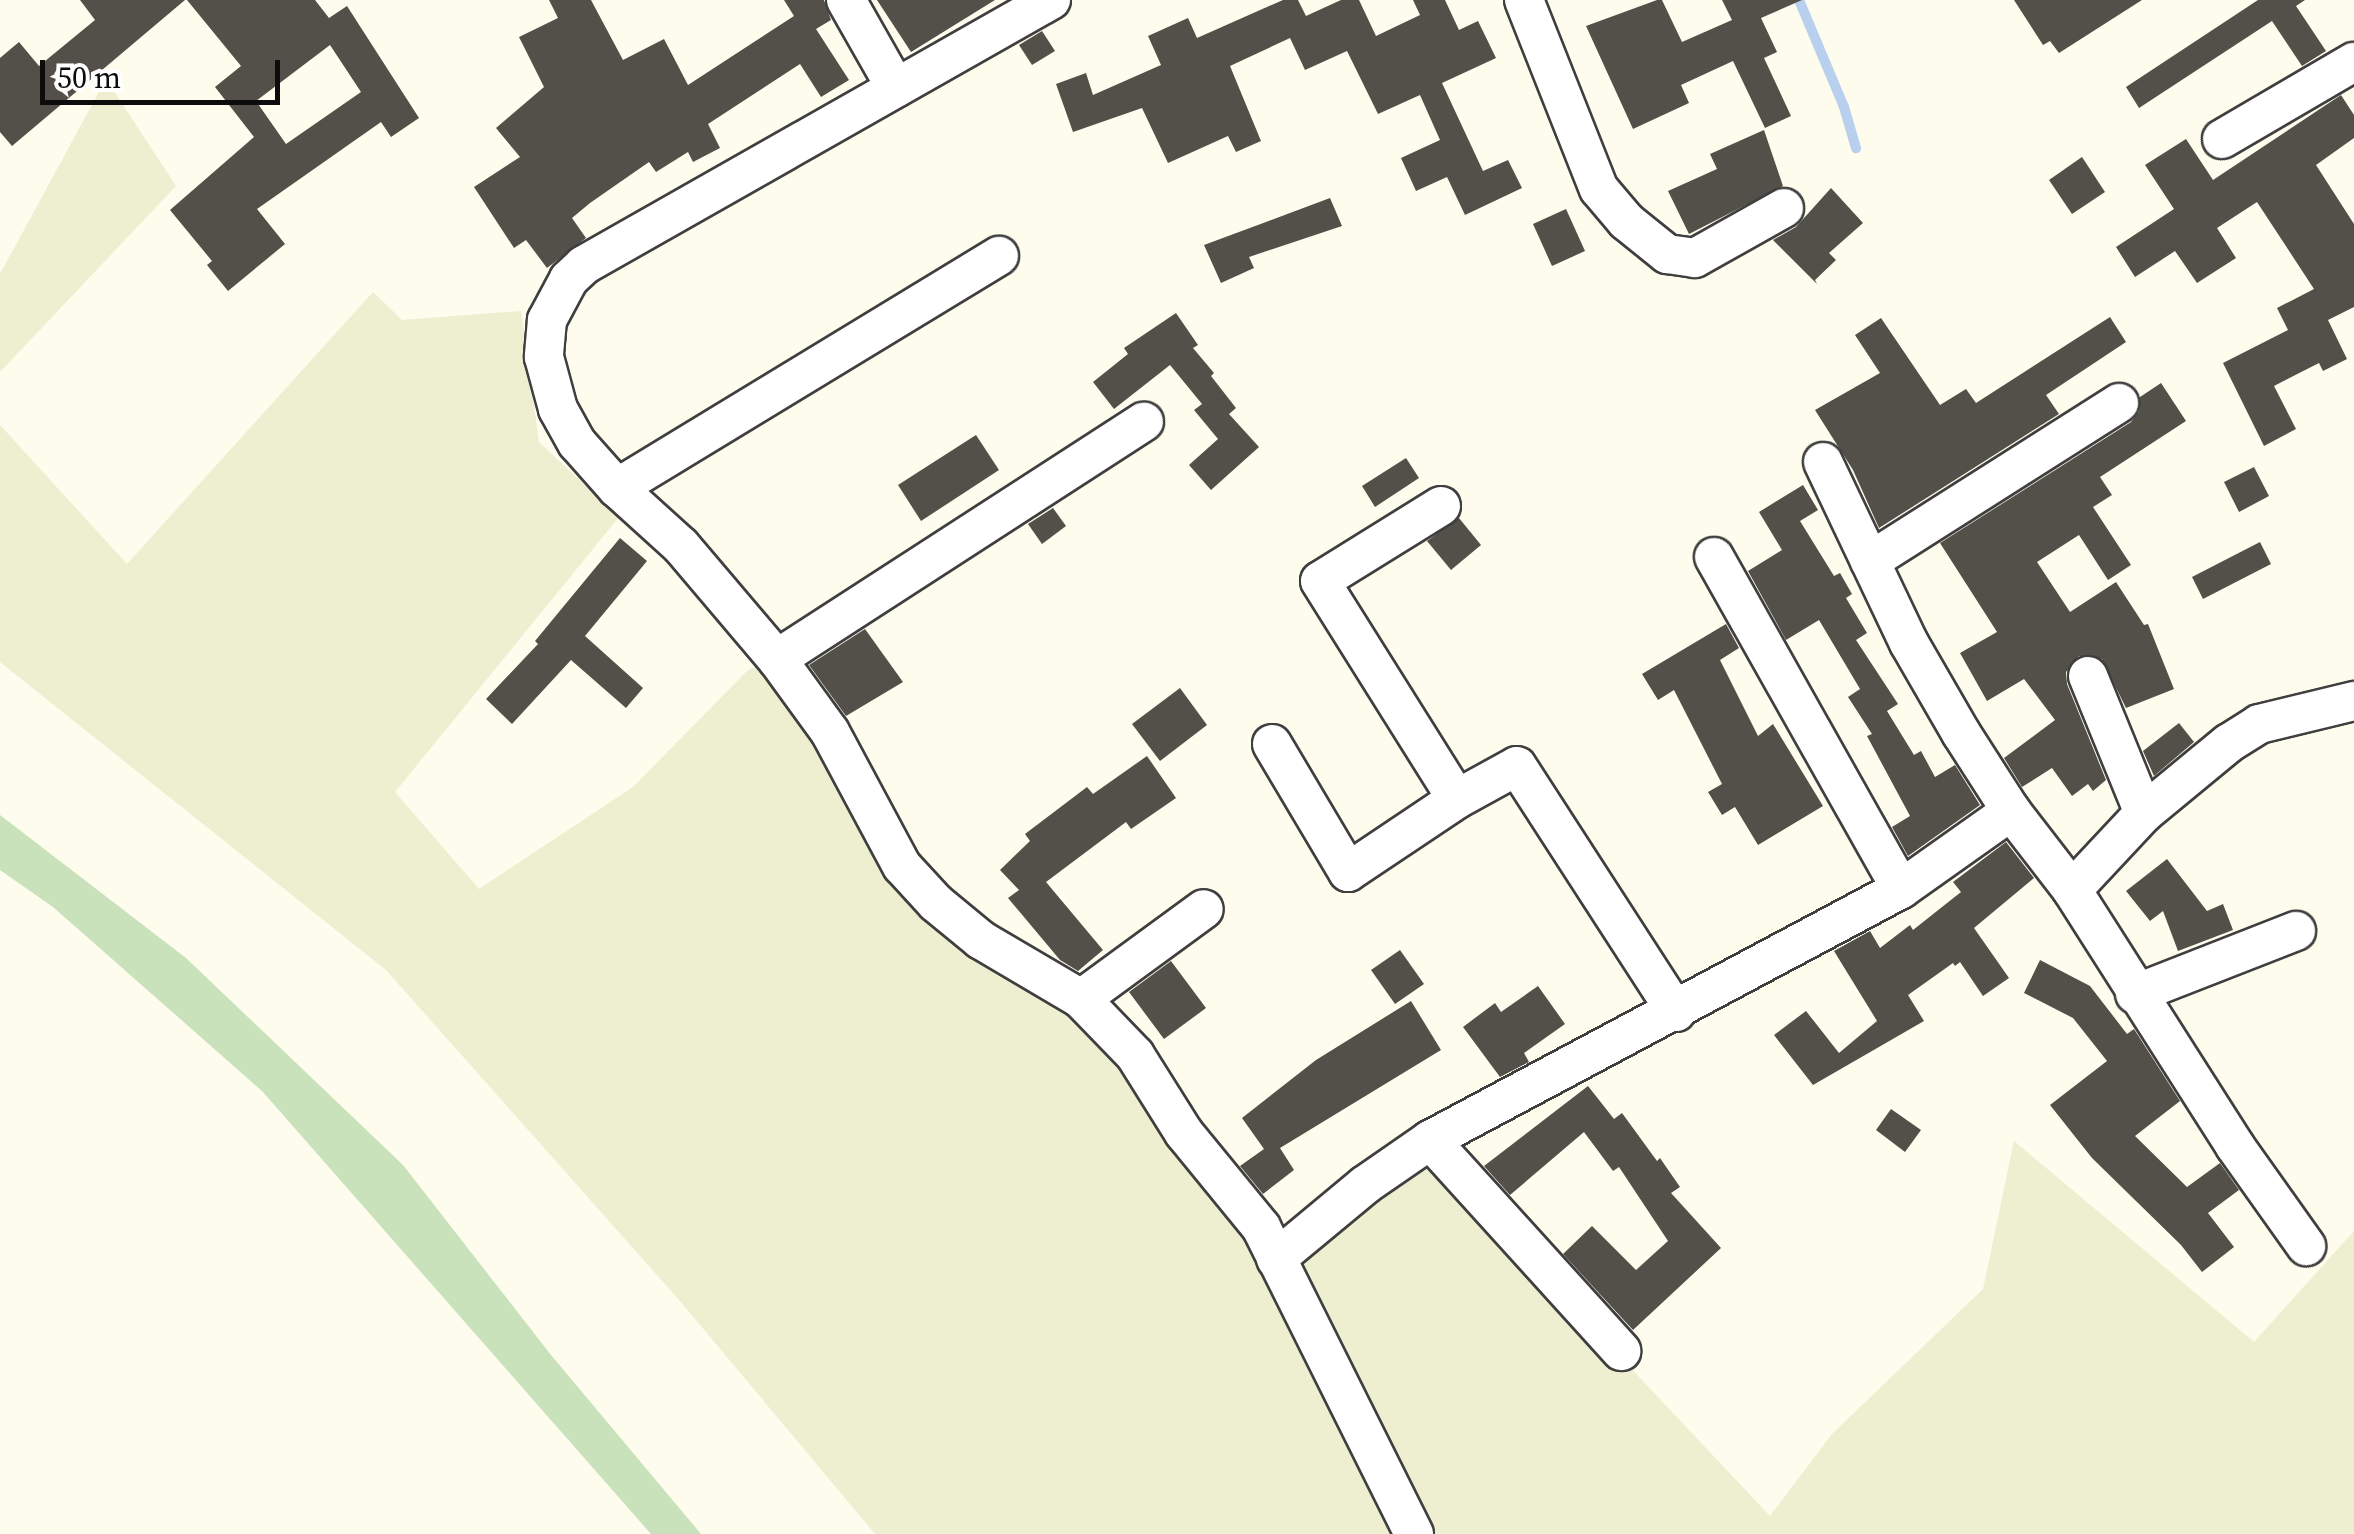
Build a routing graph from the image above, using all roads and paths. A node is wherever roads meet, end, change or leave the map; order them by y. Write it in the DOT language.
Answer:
graph roads {
  1 [pos="846,0"];
  2 [pos="1051,0"];
  3 [pos="1525,0"];
  4 [pos="1008,10"];
  5 [pos="2354,62"];
  6 [pos="896,88"];
  7 [pos="2222,139"];
  8 [pos="1784,208"];
  9 [pos="999,256"];
  10 [pos="2119,403"];
  11 [pos="1144,422"];
  12 [pos="1823,462"];
  13 [pos="617,488"];
  14 [pos="1441,506"];
  15 [pos="1714,556"];
  16 [pos="1870,560"];
  17 [pos="777,659"];
  18 [pos="2088,676"];
  19 [pos="2354,701"];
  20 [pos="1272,744"];
  21 [pos="1457,798"];
  22 [pos="2012,811"];
  23 [pos="2144,813"];
  24 [pos="1901,889"];
  25 [pos="2072,890"];
  26 [pos="1204,909"];
  27 [pos="2296,931"];
  28 [pos="2135,994"];
  29 [pos="1081,1000"];
  30 [pos="1676,1012"];
  31 [pos="1430,1140"];
  32 [pos="2306,1246"];
  33 [pos="1276,1259"];
  34 [pos="1621,1351"];
  35 [pos="1414,1534"];
  1 -- 6 [label="street"];
  2 -- 4 [label="street"];
  3 -- 8 [label="street"];
  4 -- 6 [label="street"];
  5 -- 7 [label="street"];
  6 -- 13 [label="street"];
  9 -- 13 [label="street"];
  10 -- 16 [label="street"];
  11 -- 17 [label="street"];
  12 -- 16 [label="street"];
  13 -- 17 [label="street"];
  14 -- 21 [label="street"];
  15 -- 24 [label="street"];
  16 -- 22 [label="street"];
  17 -- 29 [label="street"];
  18 -- 23 [label="street"];
  19 -- 23 [label="street"];
  20 -- 21 [label="street"];
  21 -- 30 [label="street"];
  22 -- 24 [label="street"];
  22 -- 25 [label="street"];
  23 -- 25 [label="street"];
  24 -- 30 [label="street"];
  25 -- 28 [label="street"];
  26 -- 29 [label="street"];
  27 -- 28 [label="street"];
  28 -- 32 [label="street"];
  29 -- 33 [label="street"];
  30 -- 31 [label="street"];
  31 -- 33 [label="street"];
  31 -- 34 [label="street"];
  33 -- 35 [label="street"];
}
